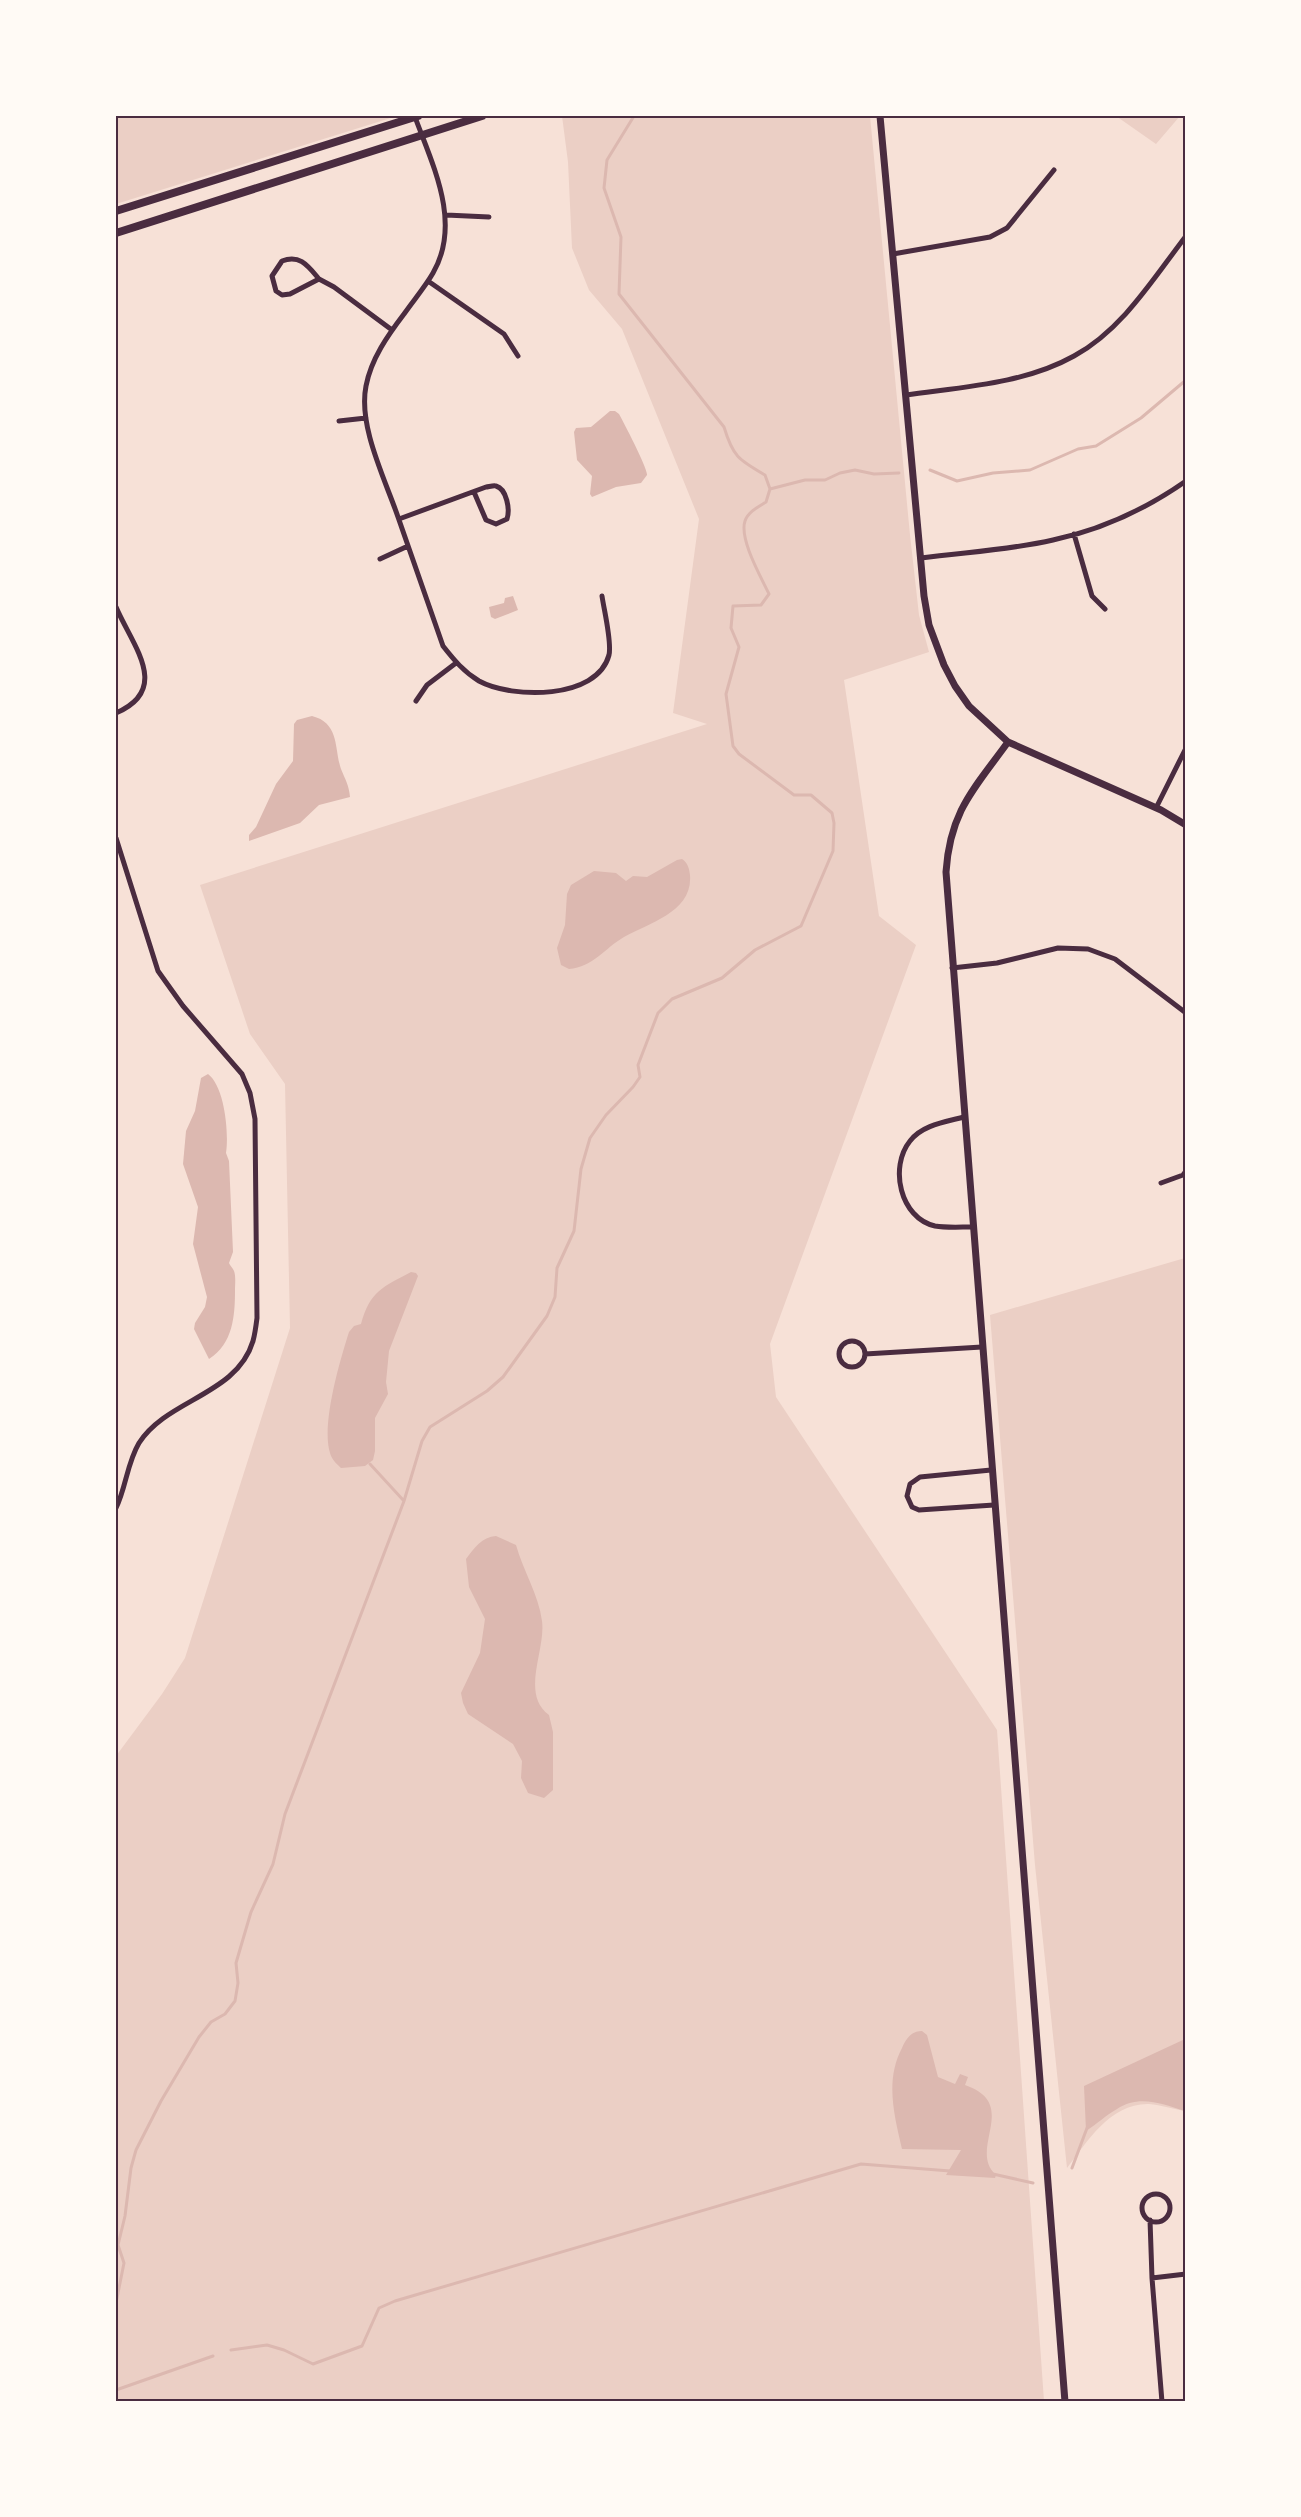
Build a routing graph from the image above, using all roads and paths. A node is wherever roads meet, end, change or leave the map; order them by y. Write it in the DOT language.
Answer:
graph roads {
  1 [pos="416,116"];
  2 [pos="482,116"];
  3 [pos="880,116"];
  4 [pos="421,134"];
  5 [pos="1054,170"];
  6 [pos="116,212"];
  7 [pos="446,215"];
  8 [pos="489,217"];
  9 [pos="116,233"];
  10 [pos="1185,236"];
  11 [pos="893,254"];
  12 [pos="319,279"];
  13 [pos="428,281"];
  14 [pos="392,330"];
  15 [pos="518,356"];
  16 [pos="906,395"];
  17 [pos="366,418"];
  18 [pos="339,421"];
  19 [pos="1185,481"];
  20 [pos="474,492"];
  21 [pos="399,519"];
  22 [pos="1074,534"];
  23 [pos="408,546"];
  24 [pos="921,558"];
  25 [pos="380,559"];
  26 [pos="602,596"];
  27 [pos="116,607"];
  28 [pos="1105,609"];
  29 [pos="456,663"];
  30 [pos="416,701"];
  31 [pos="116,713"];
  32 [pos="1008,742"];
  33 [pos="1185,748"];
  34 [pos="1156,808"];
  35 [pos="1185,825"];
  36 [pos="116,838"];
  37 [pos="952,968"];
  38 [pos="1185,1013"];
  39 [pos="964,1117"];
  40 [pos="1185,1171"];
  41 [pos="1161,1183"];
  42 [pos="972,1227"];
  43 [pos="982,1347"];
  44 [pos="865,1354"];
  45 [pos="991,1470"];
  46 [pos="994,1505"];
  47 [pos="116,1508"];
  48 [pos="1150,2220"];
  49 [pos="1185,2274"];
  50 [pos="1152,2278"];
  51 [pos="1065,2402"];
  52 [pos="1162,2402"];
  1 -- 4 [label="street"];
  1 -- 6 [label="main road"];
  2 -- 4 [label="main road"];
  3 -- 11 [label="street"];
  4 -- 7 [label="street"];
  4 -- 9 [label="main road"];
  5 -- 11 [label="street"];
  7 -- 8 [label="street"];
  7 -- 13 [label="street"];
  10 -- 16 [label="street"];
  11 -- 16 [label="street"];
  12 -- 12 [label="street"];
  12 -- 14 [label="street"];
  13 -- 14 [label="street"];
  13 -- 15 [label="street"];
  14 -- 17 [label="street"];
  16 -- 24 [label="street"];
  17 -- 18 [label="street"];
  17 -- 21 [label="street"];
  19 -- 22 [label="street"];
  20 -- 20 [label="street"];
  20 -- 21 [label="street"];
  21 -- 23 [label="street"];
  22 -- 24 [label="street"];
  22 -- 28 [label="street"];
  23 -- 25 [label="street"];
  23 -- 29 [label="street"];
  24 -- 32 [label="street"];
  26 -- 29 [label="street"];
  27 -- 31 [label="street"];
  29 -- 30 [label="street"];
  32 -- 34 [label="street"];
  32 -- 37 [label="street"];
  33 -- 34 [label="street"];
  34 -- 35 [label="street"];
  36 -- 47 [label="street"];
  37 -- 38 [label="street"];
  37 -- 39 [label="street"];
  39 -- 42 [label="street"];
  39 -- 42 [label="street"];
  40 -- 41 [label="street"];
  42 -- 43 [label="street"];
  43 -- 44 [label="street"];
  43 -- 45 [label="street"];
  44 -- 44 [label="street"];
  45 -- 46 [label="street"];
  45 -- 46 [label="street"];
  46 -- 51 [label="street"];
  48 -- 48 [label="street"];
  48 -- 50 [label="street"];
  49 -- 50 [label="street"];
  50 -- 52 [label="street"];
}
